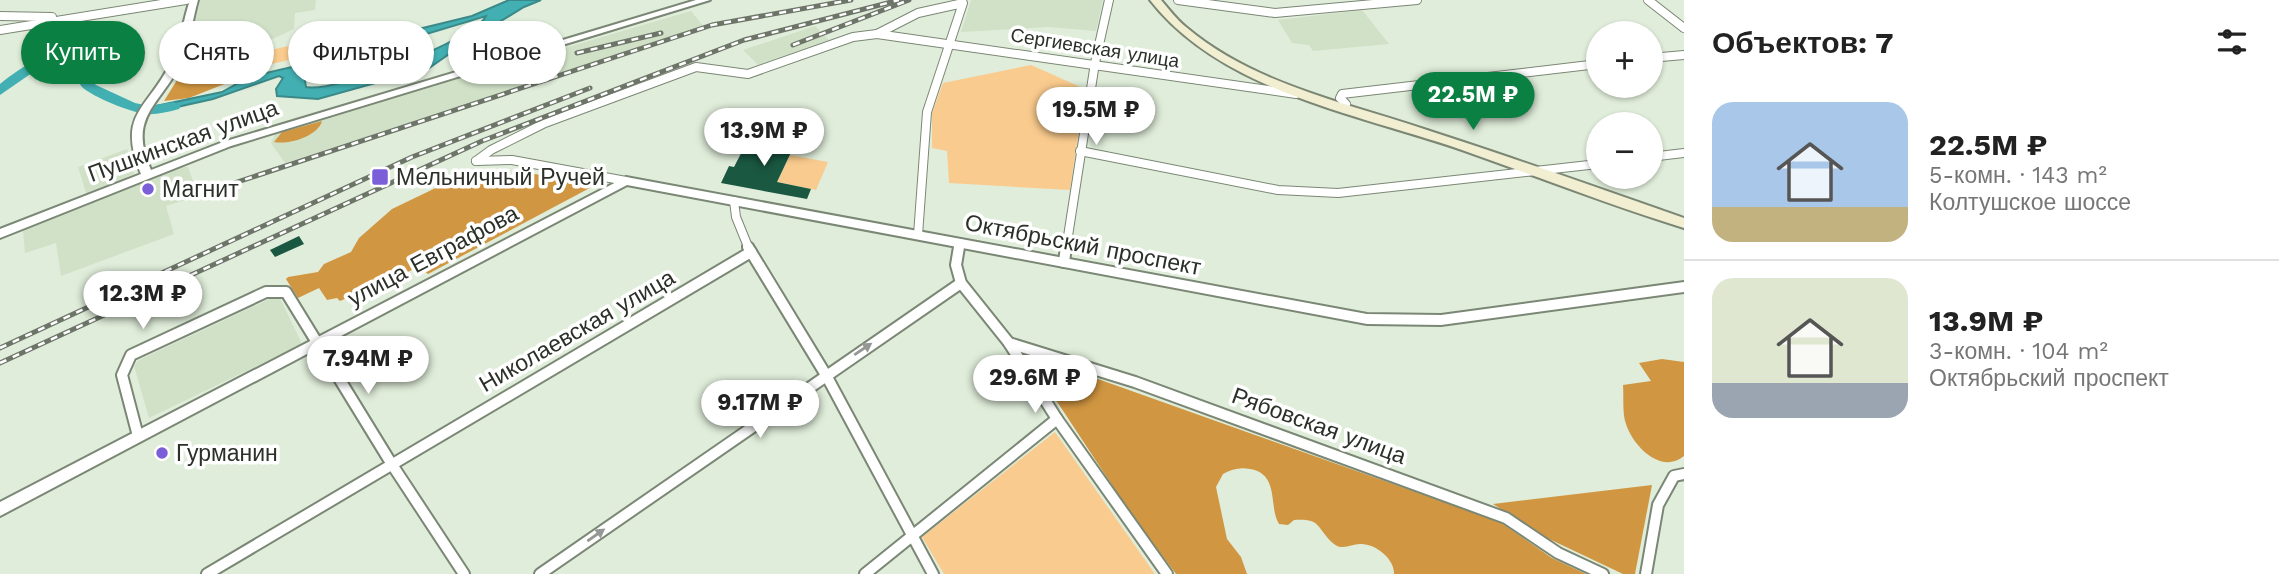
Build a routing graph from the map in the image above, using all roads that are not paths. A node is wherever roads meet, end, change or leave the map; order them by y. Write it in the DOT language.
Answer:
graph roads {
  1 [pos="186,0"];
  2 [pos="194,0"];
  3 [pos="706,0"];
  4 [pos="1109,0"];
  5 [pos="1156,0"];
  6 [pos="1166,0"];
  7 [pos="1178,0"];
  8 [pos="1417,0"];
  9 [pos="1648,0"];
  10 [pos="0,16"];
  11 [pos="78,17"];
  12 [pos="1684,28"];
  13 [pos="0,30"];
  14 [pos="877,34"];
  15 [pos="952,43"];
  16 [pos="1684,55"];
  17 [pos="1663,57"];
  18 [pos="1095,64"];
  19 [pos="1586,65"];
  20 [pos="1261,79"];
  21 [pos="1346,104"];
  22 [pos="1400,125"];
  23 [pos="1080,151"];
  24 [pos="1684,153"];
  25 [pos="1663,156"];
  26 [pos="1586,166"];
  27 [pos="1536,172"];
  28 [pos="147,174"];
  29 [pos="626,181"];
  30 [pos="734,201"];
  31 [pos="1684,223"];
  32 [pos="0,234"];
  33 [pos="918,235"];
  34 [pos="960,243"];
  35 [pos="751,252"];
  36 [pos="1064,262"];
  37 [pos="961,283"];
  38 [pos="1684,287"];
  39 [pos="317,343"];
  40 [pos="1009,343"];
  41 [pos="826,375"];
  42 [pos="1056,419"];
  43 [pos="138,436"];
  44 [pos="391,463"];
  45 [pos="1684,474"];
  46 [pos="0,509"];
  47 [pos="910,535"];
  48 [pos="207,574"];
  49 [pos="464,574"];
  50 [pos="540,574"];
  51 [pos="865,574"];
  52 [pos="933,574"];
  53 [pos="1167,574"];
  54 [pos="1604,574"];
  55 [pos="1646,574"];
  1 -- 11 [label="street"];
  2 -- 28 [label="street"];
  3 -- 28 [label="street, Пушкинская улица"];
  4 -- 18 [label="street"];
  5 -- 20 [label="main road"];
  6 -- 20 [label="main road"];
  7 -- 8 [label="street"];
  9 -- 12 [label="street"];
  10 -- 11 [label="street"];
  11 -- 13 [label="street"];
  14 -- 15 [label="street, Сергиевская улица"];
  14 -- 15 [label="street"];
  14 -- 29 [label="street, Октябрьский проспект"];
  15 -- 18 [label="street, Сергиевская улица"];
  15 -- 33 [label="street"];
  16 -- 17 [label="street"];
  18 -- 20 [label="street, Сергиевская улица"];
  18 -- 23 [label="street"];
  19 -- 21 [label="street"];
  20 -- 21 [label="main road"];
  20 -- 22 [label="main road"];
  21 -- 22 [label="main road"];
  22 -- 27 [label="main road"];
  23 -- 27 [label="street"];
  23 -- 36 [label="street"];
  24 -- 25 [label="street"];
  26 -- 27 [label="street"];
  27 -- 31 [label="main road"];
  28 -- 32 [label="street, Пушкинская улица"];
  29 -- 30 [label="street, Октябрьский проспект"];
  29 -- 39 [label="street, улица Евграфова"];
  30 -- 33 [label="street, Октябрьский проспект"];
  30 -- 35 [label="street"];
  33 -- 34 [label="street, Октябрьский проспект"];
  34 -- 36 [label="street, Октябрьский проспект"];
  34 -- 37 [label="street"];
  35 -- 41 [label="street"];
  35 -- 44 [label="street, Николаевская улица"];
  36 -- 38 [label="street, Октябрьский проспект"];
  37 -- 40 [label="street"];
  41 -- 37 [label="street, one-way"];
  39 -- 43 [label="street, улица Евграфова"];
  39 -- 43 [label="street"];
  39 -- 44 [label="street"];
  40 -- 42 [label="street"];
  40 -- 54 [label="street, Рябовская улица"];
  41 -- 47 [label="street"];
  50 -- 41 [label="street, one-way"];
  42 -- 47 [label="street"];
  42 -- 53 [label="street"];
  43 -- 46 [label="street, улица Евграфова"];
  44 -- 48 [label="street, Николаевская улица"];
  44 -- 49 [label="street"];
  45 -- 55 [label="street"];
  47 -- 51 [label="street"];
  47 -- 52 [label="street"];
}
